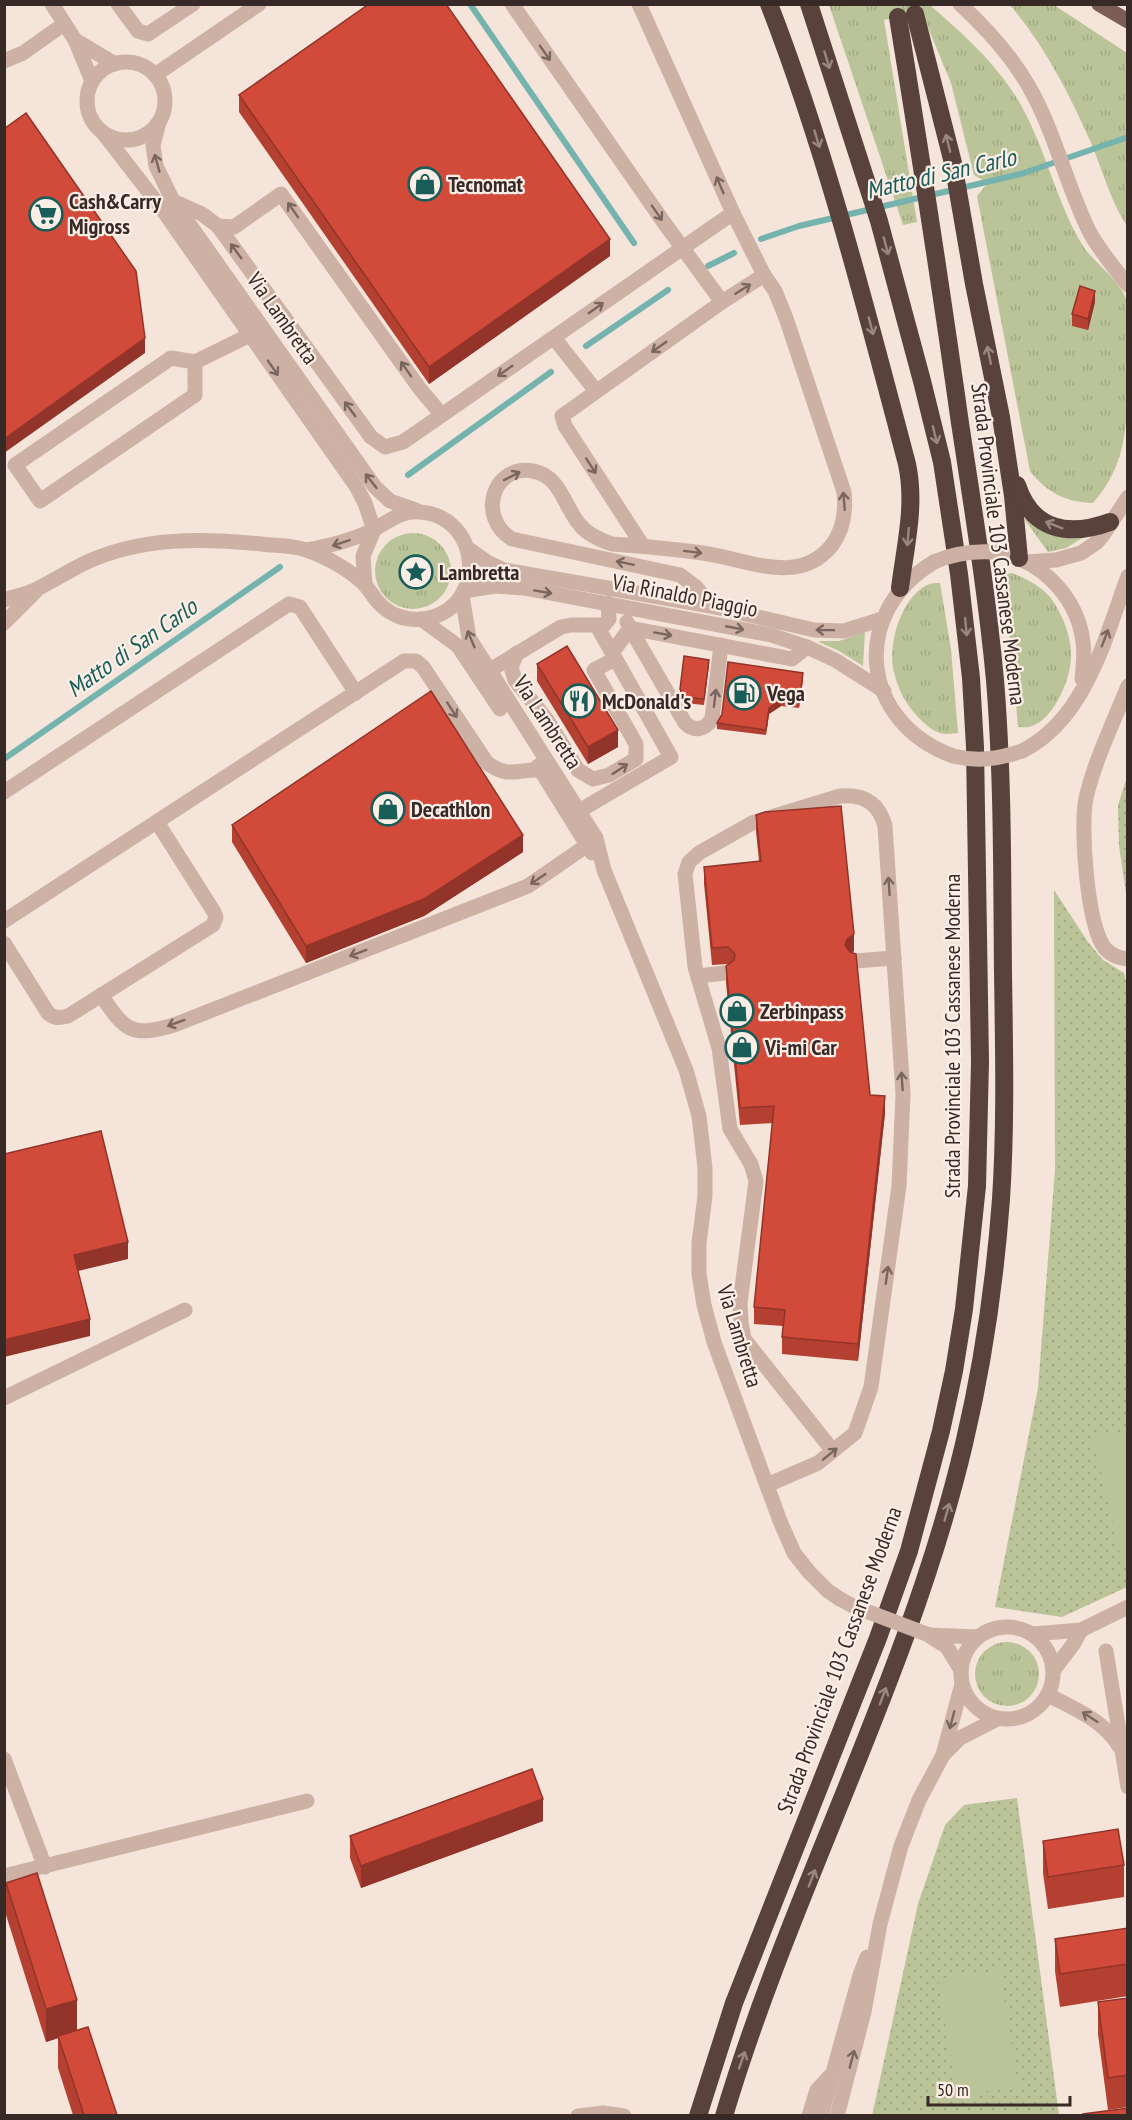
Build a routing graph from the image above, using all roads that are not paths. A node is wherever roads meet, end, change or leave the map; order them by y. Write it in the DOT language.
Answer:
graph roads {
  1 [pos="118,4"];
  2 [pos="193,4"];
  3 [pos="259,4"];
  4 [pos="512,4"];
  5 [pos="639,4"];
  6 [pos="769,4"];
  7 [pos="809,4"];
  8 [pos="960,4"];
  9 [pos="1099,4"];
  10 [pos="51,5"];
  11 [pos="1128,21"];
  12 [pos="64,24"];
  13 [pos="75,40"];
  14 [pos="4,61"];
  15 [pos="115,64"];
  16 [pos="155,75"];
  17 [pos="92,81"];
  18 [pos="159,122"];
  19 [pos="103,133"];
  20 [pos="173,201"];
  21 [pos="733,213"];
  22 [pos="218,226"];
  23 [pos="682,249"];
  24 [pos="1121,273"];
  25 [pos="764,275"];
  26 [pos="1128,285"];
  27 [pos="722,302"];
  28 [pos="250,335"];
  29 [pos="554,338"];
  30 [pos="280,353"];
  31 [pos="195,362"];
  32 [pos="596,391"];
  33 [pos="441,415"];
  34 [pos="1007,454"];
  35 [pos="10,468"];
  36 [pos="1128,497"];
  37 [pos="419,511"];
  38 [pos="1110,522"];
  39 [pos="374,530"];
  40 [pos="643,546"];
  41 [pos="467,548"];
  42 [pos="306,550"];
  43 [pos="1016,558"];
  44 [pos="1128,576"];
  45 [pos="365,585"];
  46 [pos="900,588"];
  47 [pos="37,590"];
  48 [pos="463,593"];
  49 [pos="4,600"];
  50 [pos="614,605"];
  51 [pos="711,606"];
  52 [pos="421,619"];
  53 [pos="882,619"];
  54 [pos="4,623"];
  55 [pos="597,627"];
  56 [pos="630,628"];
  57 [pos="721,645"];
  58 [pos="807,647"];
  59 [pos="517,653"];
  60 [pos="613,656"];
  61 [pos="489,672"];
  62 [pos="1128,686"];
  63 [pos="884,691"];
  64 [pos="1081,691"];
  65 [pos="356,693"];
  66 [pos="540,770"];
  67 [pos="4,792"];
  68 [pos="579,811"];
  69 [pos="157,822"];
  70 [pos="586,846"];
  71 [pos="604,870"];
  72 [pos="4,921"];
  73 [pos="4,943"];
  74 [pos="894,958"];
  75 [pos="1128,959"];
  76 [pos="855,961"];
  77 [pos="725,973"];
  78 [pos="698,976"];
  79 [pos="101,995"];
  80 [pos="185,1310"];
  81 [pos="4,1398"];
  82 [pos="833,1451"];
  83 [pos="772,1482"];
  84 [pos="1128,1607"];
  85 [pos="1081,1630"];
  86 [pos="1033,1634"];
  87 [pos="929,1635"];
  88 [pos="978,1637"];
  89 [pos="1106,1651"];
  90 [pos="1053,1671"];
  91 [pos="961,1677"];
  92 [pos="1048,1695"];
  93 [pos="997,1719"];
  94 [pos="1122,1751"];
  95 [pos="943,1755"];
  96 [pos="4,1759"];
  97 [pos="1128,1787"];
  98 [pos="308,1801"];
  99 [pos="45,1866"];
  100 [pos="4,1875"];
  101 [pos="880,1924"];
  102 [pos="834,2072"];
  103 [pos="578,2115"];
  104 [pos="624,2115"];
  105 [pos="698,2115"];
  106 [pos="724,2115"];
  107 [pos="809,2115"];
  108 [pos="821,2115"];
  109 [pos="837,2115"];
  1 -- 2 [label="street"];
  3 -- 16 [label="street"];
  4 -- 23 [label="street, one-way"];
  21 -- 5 [label="street, one-way"];
  6 -- 46 [label="highway, one-way"];
  7 -- 105 [label="highway, Strada Provinciale 103 Cassanese Moderna, one-way"];
  8 -- 24 [label="street"];
  9 -- 11 [label="main road"];
  10 -- 12 [label="street"];
  12 -- 13 [label="street"];
  12 -- 14 [label="street"];
  13 -- 15 [label="street"];
  13 -- 17 [label="street"];
  15 -- 16 [label="street"];
  15 -- 17 [label="street"];
  16 -- 18 [label="street, Via Lambretta"];
  17 -- 19 [label="street, Via Lambretta"];
  18 -- 19 [label="street"];
  20 -- 18 [label="street, Via Lambretta, one-way"];
  19 -- 28 [label="street, Via Lambretta"];
  20 -- 22 [label="street"];
  20 -- 30 [label="street, Via Lambretta"];
  21 -- 23 [label="street"];
  21 -- 25 [label="street"];
  33 -- 22 [label="street, one-way"];
  33 -- 22 [label="street, one-way"];
  23 -- 27 [label="street"];
  29 -- 23 [label="street, one-way"];
  24 -- 26 [label="street"];
  27 -- 25 [label="street, one-way"];
  40 -- 25 [label="street, one-way"];
  27 -- 32 [label="street, one-way"];
  28 -- 30 [label="street"];
  28 -- 31 [label="street"];
  28 -- 39 [label="street, Via Lambretta, one-way"];
  29 -- 32 [label="street"];
  29 -- 33 [label="street, one-way"];
  37 -- 30 [label="street, Via Lambretta, one-way"];
  31 -- 35 [label="street"];
  31 -- 35 [label="street"];
  32 -- 40 [label="street, one-way"];
  38 -- 34 [label="highway, one-way"];
  34 -- 43 [label="highway"];
  34 -- 106 [label="highway, Strada Provinciale 103 Cassanese Moderna"];
  36 -- 38 [label="street"];
  37 -- 39 [label="street"];
  37 -- 41 [label="street, Via Rinaldo Piaggio"];
  38 -- 43 [label="street"];
  39 -- 42 [label="street, one-way"];
  39 -- 45 [label="street"];
  51 -- 40 [label="street, one-way"];
  41 -- 48 [label="street"];
  41 -- 51 [label="street, Via Rinaldo Piaggio"];
  42 -- 45 [label="street"];
  42 -- 47 [label="street"];
  43 -- 46 [label="street, bridge"];
  43 -- 64 [label="street"];
  64 -- 44 [label="street, one-way"];
  45 -- 52 [label="street"];
  46 -- 53 [label="street"];
  47 -- 49 [label="street"];
  47 -- 54 [label="street"];
  48 -- 50 [label="street, Via Rinaldo Piaggio, one-way"];
  48 -- 52 [label="street, Via Rinaldo Piaggio"];
  61 -- 48 [label="street, Via Lambretta, one-way"];
  50 -- 55 [label="street"];
  50 -- 56 [label="street"];
  50 -- 58 [label="street, Via Rinaldo Piaggio, one-way"];
  53 -- 51 [label="street, Via Rinaldo Piaggio, one-way"];
  52 -- 66 [label="street, Via Lambretta"];
  53 -- 63 [label="street"];
  55 -- 59 [label="street"];
  55 -- 60 [label="street"];
  56 -- 57 [label="street, one-way"];
  56 -- 57 [label="street, one-way"];
  56 -- 60 [label="street"];
  57 -- 58 [label="street"];
  58 -- 63 [label="street, Via Rinaldo Piaggio"];
  59 -- 60 [label="street, one-way"];
  59 -- 61 [label="street"];
  60 -- 68 [label="street"];
  61 -- 68 [label="street, Via Lambretta"];
  62 -- 75 [label="street"];
  63 -- 64 [label="street, bridge"];
  65 -- 66 [label="street, one-way"];
  65 -- 67 [label="street"];
  65 -- 69 [label="street"];
  66 -- 70 [label="street, Via Lambretta"];
  68 -- 71 [label="street, Via Lambretta"];
  69 -- 72 [label="street"];
  69 -- 79 [label="street"];
  70 -- 71 [label="street, Via Lambretta"];
  70 -- 79 [label="street, one-way"];
  71 -- 83 [label="street, Via Lambretta"];
  73 -- 79 [label="street"];
  74 -- 76 [label="street"];
  74 -- 78 [label="street, one-way"];
  82 -- 74 [label="street, one-way"];
  77 -- 78 [label="street"];
  78 -- 82 [label="street"];
  80 -- 81 [label="street"];
  83 -- 82 [label="street, one-way"];
  83 -- 87 [label="street, Via Lambretta, bridge"];
  84 -- 85 [label="street"];
  85 -- 86 [label="street"];
  85 -- 90 [label="street"];
  86 -- 88 [label="street"];
  86 -- 90 [label="street"];
  87 -- 88 [label="street, Via Lambretta"];
  87 -- 91 [label="street, Via Lambretta"];
  88 -- 91 [label="street"];
  89 -- 94 [label="street"];
  90 -- 92 [label="street"];
  91 -- 93 [label="street"];
  91 -- 95 [label="street, one-way"];
  92 -- 93 [label="street"];
  94 -- 92 [label="street, one-way"];
  93 -- 95 [label="street"];
  94 -- 97 [label="street"];
  95 -- 101 [label="street"];
  96 -- 99 [label="street"];
  98 -- 99 [label="street"];
  99 -- 100 [label="street"];
  101 -- 102 [label="street"];
  109 -- 101 [label="street, one-way"];
  102 -- 107 [label="street"];
  102 -- 108 [label="street"];
  103 -- 104 [label="street"];
}
